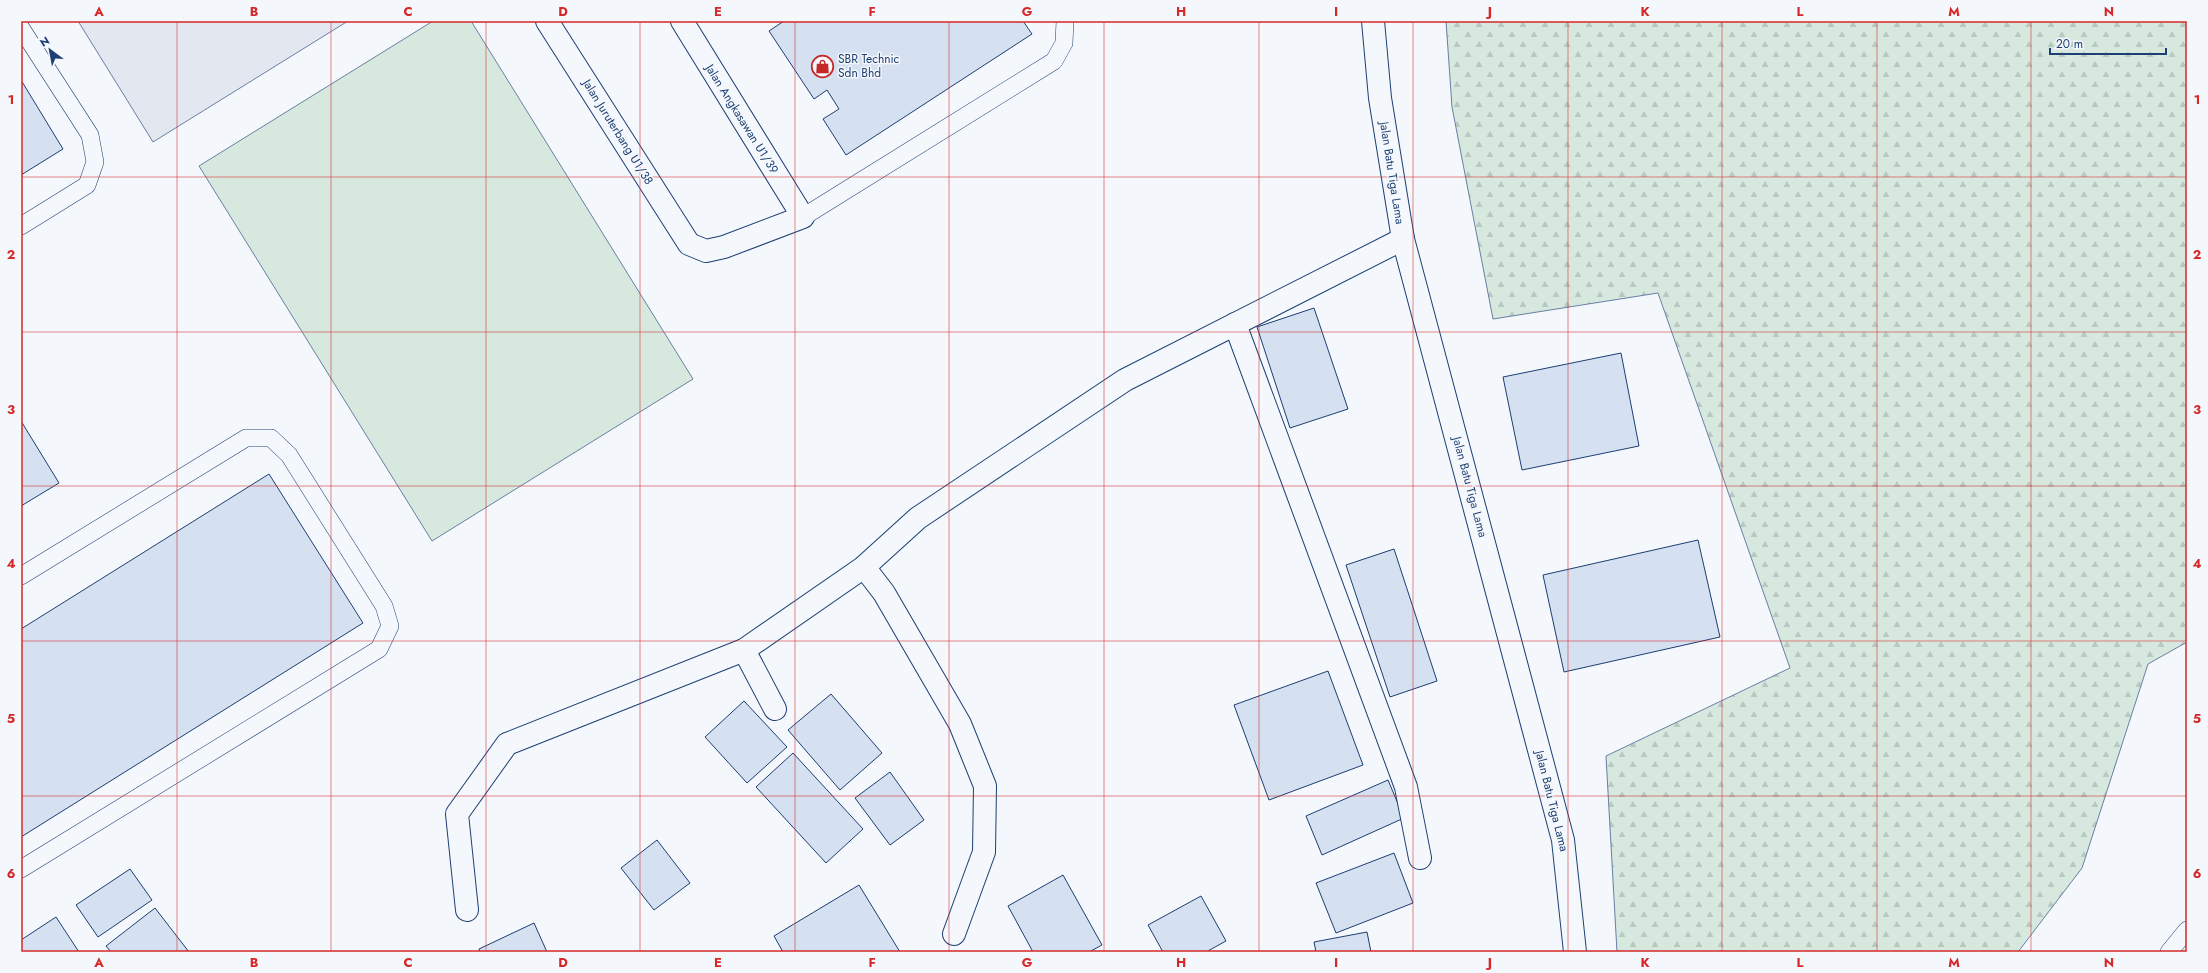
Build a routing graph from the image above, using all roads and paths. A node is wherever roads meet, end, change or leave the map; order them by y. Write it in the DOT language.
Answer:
graph roads {
  1 [pos="547,21"];
  2 [pos="682,21"];
  3 [pos="1065,21"];
  4 [pos="1373,21"];
  5 [pos="21,28"];
  6 [pos="803,217"];
  7 [pos="21,226"];
  8 [pos="1403,239"];
  9 [pos="1235,324"];
  10 [pos="864,567"];
  11 [pos="21,576"];
  12 [pos="744,650"];
  13 [pos="775,709"];
  14 [pos="1420,858"];
  15 [pos="21,869"];
  16 [pos="467,910"];
  17 [pos="2187,930"];
  18 [pos="954,934"];
  19 [pos="1575,952"];
  20 [pos="2169,952"];
  1 -- 6 [label="street, Jalan Juruterbang U1/38"];
  2 -- 6 [label="street, Jalan Angkasawan U1/39"];
  3 -- 6 [label="lane"];
  4 -- 8 [label="street, Jalan Batu Tiga Lama"];
  5 -- 7 [label="lane"];
  8 -- 9 [label="street"];
  8 -- 19 [label="street, Jalan Batu Tiga Lama"];
  9 -- 10 [label="street"];
  9 -- 14 [label="street"];
  10 -- 12 [label="street"];
  10 -- 18 [label="street"];
  11 -- 15 [label="lane"];
  12 -- 13 [label="street"];
  12 -- 16 [label="street"];
  17 -- 20 [label="lane"];
}
